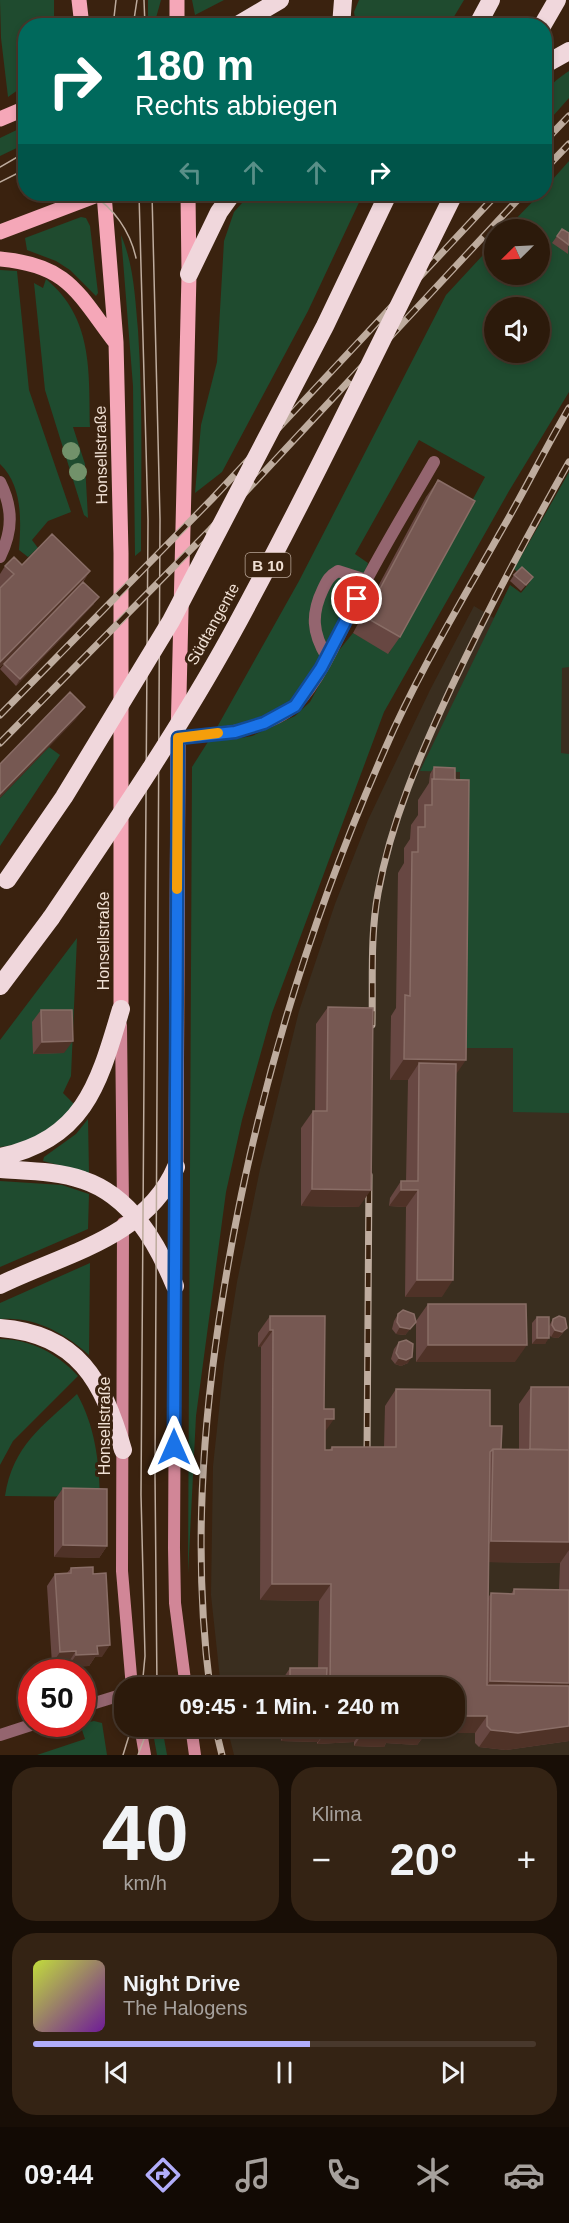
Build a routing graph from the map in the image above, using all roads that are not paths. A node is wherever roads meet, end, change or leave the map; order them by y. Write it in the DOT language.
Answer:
graph roads {
  1 [pos="80,0"];
  2 [pos="177,0"];
  3 [pos="280,0"];
  4 [pos="343,0"];
  5 [pos="491,0"];
  6 [pos="557,0"];
  7 [pos="81,18"];
  8 [pos="177,18"];
  9 [pos="250,18"];
  10 [pos="342,18"];
  11 [pos="481,18"];
  12 [pos="547,18"];
  13 [pos="569,51"];
  14 [pos="552,61"];
  15 [pos="18,111"];
  16 [pos="0,118"];
  17 [pos="83,201"];
  18 [pos="103,201"];
  19 [pos="188,201"];
  20 [pos="227,201"];
  21 [pos="385,201"];
  22 [pos="451,201"];
  23 [pos="0,232"];
  24 [pos="0,259"];
  25 [pos="189,274"];
  26 [pos="116,342"];
  27 [pos="434,462"];
  28 [pos="0,482"];
  29 [pos="0,557"];
  30 [pos="366,580"];
  31 [pos="327,657"];
  32 [pos="178,738"];
  33 [pos="0,889"];
  34 [pos="0,986"];
  35 [pos="121,1009"];
  36 [pos="0,1157"];
  37 [pos="176,1167"];
  38 [pos="0,1169"];
  39 [pos="123,1204"];
  40 [pos="130,1224"];
  41 [pos="0,1285"];
  42 [pos="175,1286"];
  43 [pos="0,1328"];
  44 [pos="123,1450"];
  45 [pos="131,1677"];
  46 [pos="185,1677"];
  47 [pos="114,1697"];
  48 [pos="96,1703"];
  49 [pos="18,1729"];
  50 [pos="0,1735"];
  51 [pos="142,1737"];
  52 [pos="192,1737"];
  53 [pos="145,1755"];
  54 [pos="195,1755"];
  1 -- 7 [label="main road"];
  2 -- 8 [label="main road"];
  3 -- 9 [label="highway"];
  4 -- 10 [label="highway"];
  5 -- 11 [label="highway"];
  6 -- 12 [label="highway"];
  13 -- 14 [label="highway"];
  15 -- 16 [label="main road"];
  17 -- 23 [label="main road"];
  18 -- 26 [label="main road, Honsellstraße"];
  19 -- 25 [label="main road"];
  20 -- 25 [label="highway"];
  21 -- 33 [label="highway, bridge"];
  22 -- 34 [label="highway, Südtangente / B 10, bridge"];
  24 -- 26 [label="main road"];
  25 -- 32 [label="main road"];
  26 -- 35 [label="main road, Honsellstraße"];
  27 -- 30 [label="street"];
  28 -- 29 [label="street"];
  30 -- 31 [label="street"];
  30 -- 31 [label="street"];
  31 -- 32 [label="street"];
  32 -- 37 [label="main road"];
  35 -- 36 [label="highway"];
  35 -- 39 [label="main road, Honsellstraße"];
  37 -- 40 [label="highway"];
  37 -- 42 [label="main road"];
  38 -- 39 [label="highway"];
  39 -- 40 [label="highway"];
  40 -- 41 [label="highway"];
  40 -- 42 [label="highway"];
  40 -- 44 [label="main road, Honsellstraße"];
  42 -- 46 [label="main road"];
  43 -- 44 [label="highway"];
  44 -- 45 [label="main road, Honsellstraße"];
  47 -- 48 [label="street"];
  49 -- 50 [label="street"];
  51 -- 53 [label="main road"];
  52 -- 54 [label="main road"];
}
